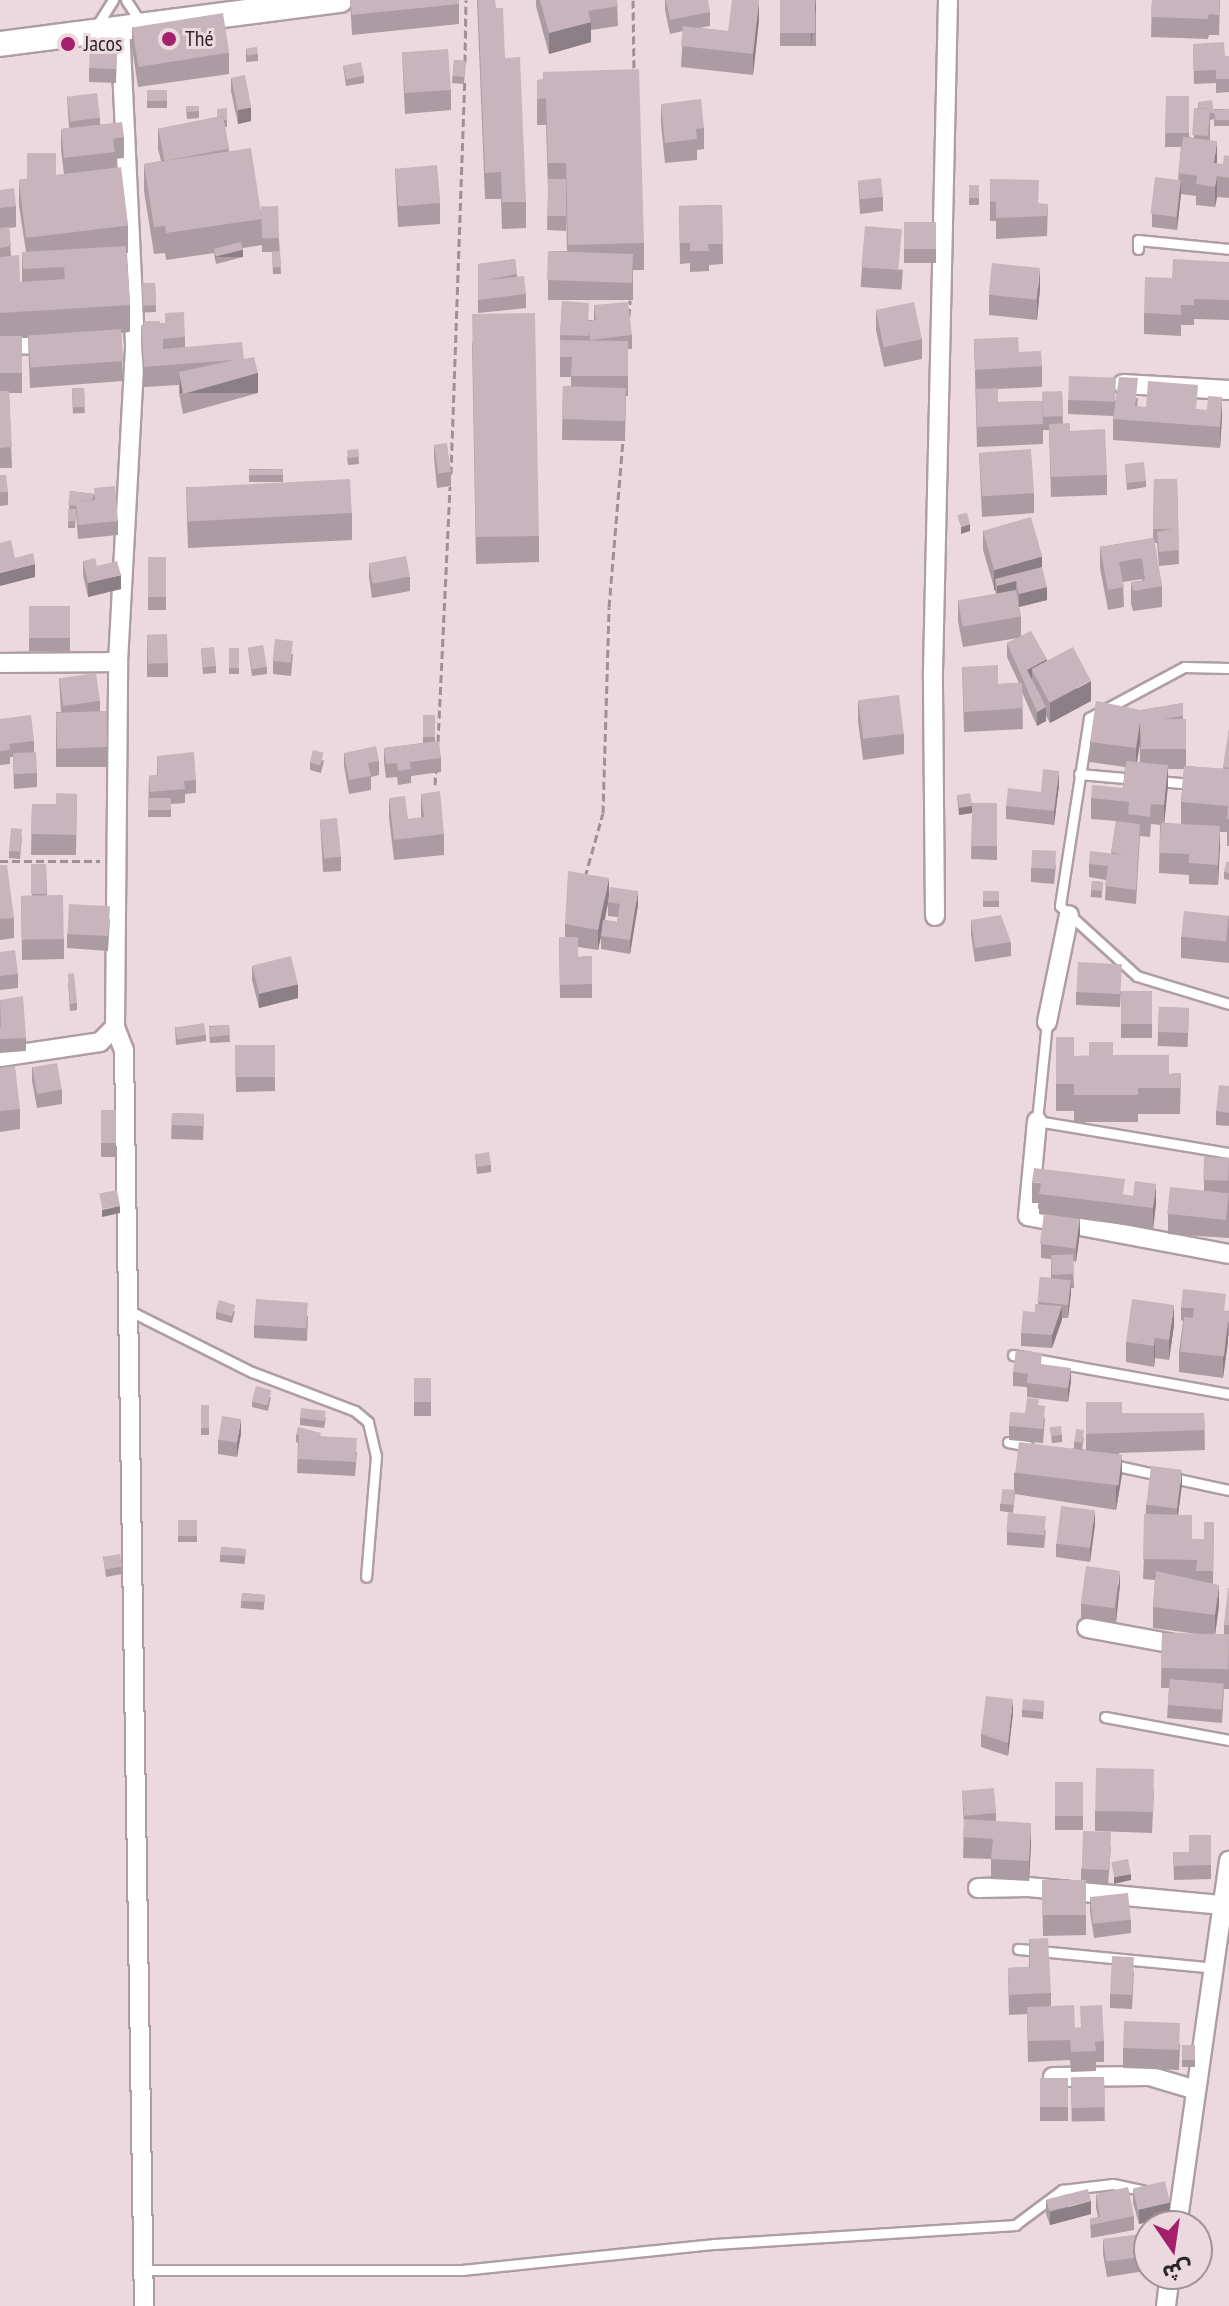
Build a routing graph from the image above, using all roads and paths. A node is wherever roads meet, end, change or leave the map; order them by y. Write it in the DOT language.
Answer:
graph roads {
  1 [pos="113,0"];
  2 [pos="126,0"];
  3 [pos="340,0"];
  4 [pos="466,0"];
  5 [pos="633,0"];
  6 [pos="948,0"];
  7 [pos="131,27"];
  8 [pos="90,33"];
  9 [pos="0,44"];
  10 [pos="465,63"];
  11 [pos="634,76"];
  12 [pos="465,79"];
  13 [pos="1138,249"];
  14 [pos="1229,249"];
  15 [pos="630,290"];
  16 [pos="629,320"];
  17 [pos="75,344"];
  18 [pos="0,345"];
  19 [pos="1123,384"];
  20 [pos="1229,390"];
  21 [pos="623,427"];
  22 [pos="118,662"];
  23 [pos="0,663"];
  24 [pos="1229,668"];
  25 [pos="1079,774"];
  26 [pos="1199,784"];
  27 [pos="435,785"];
  28 [pos="0,861"];
  29 [pos="120,861"];
  30 [pos="583,884"];
  31 [pos="1069,915"];
  32 [pos="935,916"];
  33 [pos="1229,1004"];
  34 [pos="1047,1022"];
  35 [pos="115,1027"];
  36 [pos="0,1057"];
  37 [pos="1037,1121"];
  38 [pos="1229,1153"];
  39 [pos="1229,1254"];
  40 [pos="127,1310"];
  41 [pos="1013,1355"];
  42 [pos="1229,1394"];
  43 [pos="1008,1442"];
  44 [pos="1037,1448"];
  45 [pos="1096,1461"];
  46 [pos="1229,1490"];
  47 [pos="366,1577"];
  48 [pos="1087,1628"];
  49 [pos="1229,1654"];
  50 [pos="1105,1717"];
  51 [pos="1229,1740"];
  52 [pos="1229,1861"];
  53 [pos="978,1888"];
  54 [pos="1223,1905"];
  55 [pos="1018,1949"];
  56 [pos="1214,1968"];
  57 [pos="1053,2077"];
  58 [pos="1196,2090"];
  59 [pos="1154,2193"];
  60 [pos="1175,2210"];
  61 [pos="143,2270"];
  62 [pos="144,2306"];
  1 -- 8 [label="lane"];
  2 -- 7 [label="lane"];
  3 -- 7 [label="main road"];
  4 -- 10 [label="path"];
  5 -- 11 [label="path"];
  6 -- 32 [label="street"];
  7 -- 8 [label="main road"];
  7 -- 22 [label="street"];
  8 -- 9 [label="main road"];
  12 -- 27 [label="path"];
  13 -- 14 [label="lane"];
  15 -- 16 [label="path"];
  17 -- 18 [label="street"];
  19 -- 20 [label="street"];
  21 -- 30 [label="path"];
  22 -- 23 [label="street"];
  22 -- 29 [label="street"];
  24 -- 25 [label="lane"];
  25 -- 26 [label="lane"];
  25 -- 31 [label="lane"];
  28 -- 29 [label="path"];
  29 -- 35 [label="street"];
  31 -- 33 [label="lane"];
  31 -- 34 [label="street"];
  34 -- 37 [label="lane"];
  35 -- 36 [label="street"];
  35 -- 40 [label="street"];
  37 -- 38 [label="lane"];
  37 -- 39 [label="street"];
  40 -- 47 [label="lane"];
  40 -- 61 [label="street"];
  41 -- 42 [label="lane"];
  43 -- 44 [label="lane"];
  45 -- 46 [label="lane"];
  48 -- 49 [label="street"];
  50 -- 51 [label="lane"];
  52 -- 54 [label="street"];
  53 -- 54 [label="street"];
  54 -- 56 [label="street"];
  55 -- 56 [label="lane"];
  56 -- 58 [label="street"];
  57 -- 58 [label="street"];
  58 -- 60 [label="street"];
  59 -- 61 [label="lane"];
  61 -- 62 [label="street"];
}
